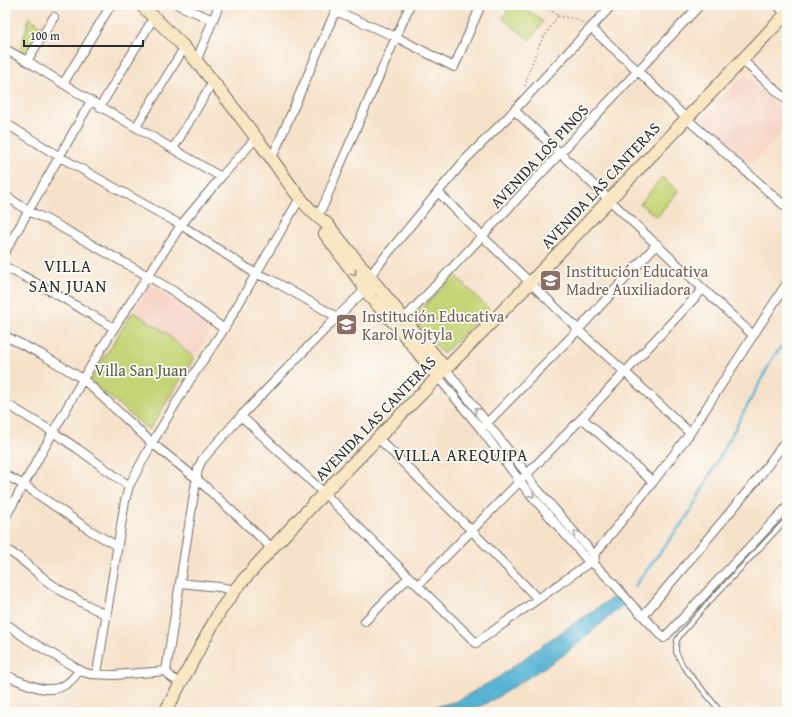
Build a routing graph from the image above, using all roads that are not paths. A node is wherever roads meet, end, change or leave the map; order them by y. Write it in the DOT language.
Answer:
graph roads {
  1 [pos="111,5"];
  2 [pos="141,5"];
  3 [pos="178,5"];
  4 [pos="219,5"];
  5 [pos="410,5"];
  6 [pos="481,5"];
  7 [pos="612,5"];
  8 [pos="700,5"];
  9 [pos="777,5"];
  10 [pos="337,8"];
  11 [pos="787,14"];
  12 [pos="54,17"];
  13 [pos="154,17"];
  14 [pos="213,20"];
  15 [pos="591,28"];
  16 [pos="396,37"];
  17 [pos="184,48"];
  18 [pos="5,49"];
  19 [pos="742,60"];
  20 [pos="27,61"];
  21 [pos="196,62"];
  22 [pos="638,71"];
  23 [pos="213,83"];
  24 [pos="63,84"];
  25 [pos="787,100"];
  26 [pos="91,101"];
  27 [pos="100,107"];
  28 [pos="514,110"];
  29 [pos="686,118"];
  30 [pos="5,123"];
  31 [pos="136,128"];
  32 [pos="256,138"];
  33 [pos="173,149"];
  34 [pos="561,154"];
  35 [pos="60,156"];
  36 [pos="272,158"];
  37 [pos="221,177"];
  38 [pos="438,192"];
  39 [pos="5,195"];
  40 [pos="300,198"];
  41 [pos="609,199"];
  42 [pos="787,208"];
  43 [pos="28,211"];
  44 [pos="318,217"];
  45 [pos="181,225"];
  46 [pos="482,236"];
  47 [pos="657,244"];
  48 [pos="5,252"];
  49 [pos="5,267"];
  50 [pos="256,274"];
  51 [pos="148,276"];
  52 [pos="367,282"];
  53 [pos="530,283"];
  54 [pos="787,283"];
  55 [pos="703,289"];
  56 [pos="337,317"];
  57 [pos="401,323"];
  58 [pos="114,328"];
  59 [pos="224,330"];
  60 [pos="578,330"];
  61 [pos="753,335"];
  62 [pos="5,336"];
  63 [pos="442,373"];
  64 [pos="626,373"];
  65 [pos="83,379"];
  66 [pos="5,403"];
  67 [pos="242,416"];
  68 [pos="582,418"];
  69 [pos="484,426"];
  70 [pos="53,432"];
  71 [pos="690,433"];
  72 [pos="378,438"];
  73 [pos="787,439"];
  74 [pos="152,442"];
  75 [pos="527,474"];
  76 [pos="5,475"];
  77 [pos="197,479"];
  78 [pos="521,480"];
  79 [pos="653,482"];
  80 [pos="24,485"];
  81 [pos="129,486"];
  82 [pos="324,493"];
  83 [pos="787,506"];
  84 [pos="5,518"];
  85 [pos="787,519"];
  86 [pos="472,531"];
  87 [pos="117,546"];
  88 [pos="272,548"];
  89 [pos="5,549"];
  90 [pos="593,561"];
  91 [pos="409,577"];
  92 [pos="180,582"];
  93 [pos="418,585"];
  94 [pos="234,590"];
  95 [pos="538,599"];
  96 [pos="106,615"];
  97 [pos="643,616"];
  98 [pos="5,622"];
  99 [pos="365,622"];
  100 [pos="80,670"];
  101 [pos="166,672"];
  102 [pos="97,673"];
  103 [pos="10,677"];
  104 [pos="180,683"];
  105 [pos="165,712"];
  106 [pos="721,712"];
  1 -- 24 [label="street"];
  2 -- 13 [label="street"];
  3 -- 14 [label="street"];
  4 -- 14 [label="street"];
  5 -- 16 [label="street"];
  6 -- 16 [label="street"];
  7 -- 15 [label="street"];
  8 -- 22 [label="street, AVENIDA LOS PINOS"];
  9 -- 11 [label="street"];
  10 -- 16 [label="street"];
  10 -- 36 [label="street"];
  11 -- 19 [label="street, AVENIDA LAS CANTERAS"];
  12 -- 20 [label="street"];
  13 -- 17 [label="street"];
  13 -- 27 [label="street"];
  14 -- 21 [label="street"];
  15 -- 22 [label="street"];
  15 -- 28 [label="street"];
  16 -- 44 [label="street"];
  17 -- 21 [label="street"];
  17 -- 31 [label="street"];
  18 -- 20 [label="street"];
  19 -- 25 [label="street"];
  19 -- 29 [label="street, AVENIDA LAS CANTERAS"];
  20 -- 24 [label="street"];
  21 -- 23 [label="street"];
  22 -- 29 [label="street"];
  22 -- 34 [label="street, AVENIDA LOS PINOS"];
  23 -- 32 [label="street"];
  23 -- 33 [label="street"];
  24 -- 26 [label="street"];
  26 -- 27 [label="street"];
  26 -- 35 [label="street"];
  27 -- 31 [label="street"];
  28 -- 34 [label="street"];
  28 -- 38 [label="street"];
  29 -- 41 [label="street, AVENIDA LAS CANTERAS"];
  29 -- 42 [label="street"];
  30 -- 35 [label="street"];
  31 -- 33 [label="street"];
  32 -- 36 [label="street"];
  32 -- 37 [label="street"];
  33 -- 37 [label="street"];
  34 -- 41 [label="street"];
  34 -- 46 [label="street, AVENIDA LOS PINOS"];
  35 -- 43 [label="street"];
  35 -- 45 [label="street"];
  36 -- 40 [label="street"];
  37 -- 45 [label="street"];
  38 -- 46 [label="street"];
  38 -- 52 [label="street"];
  39 -- 43 [label="street"];
  40 -- 44 [label="street"];
  40 -- 50 [label="street"];
  41 -- 47 [label="street"];
  41 -- 53 [label="street, AVENIDA LAS CANTERAS"];
  43 -- 48 [label="street"];
  43 -- 51 [label="street"];
  44 -- 52 [label="street"];
  45 -- 50 [label="street"];
  45 -- 51 [label="street"];
  46 -- 53 [label="street"];
  46 -- 57 [label="street, AVENIDA LOS PINOS"];
  47 -- 55 [label="street"];
  47 -- 60 [label="street"];
  49 -- 58 [label="street"];
  50 -- 56 [label="street"];
  50 -- 59 [label="street"];
  51 -- 58 [label="street"];
  51 -- 59 [label="street"];
  52 -- 56 [label="street"];
  52 -- 57 [label="street"];
  53 -- 60 [label="street"];
  53 -- 63 [label="street, AVENIDA LAS CANTERAS"];
  54 -- 61 [label="street"];
  55 -- 61 [label="street"];
  55 -- 64 [label="street"];
  56 -- 67 [label="street"];
  57 -- 63 [label="street"];
  58 -- 65 [label="street"];
  59 -- 74 [label="street"];
  60 -- 64 [label="street"];
  60 -- 69 [label="street"];
  61 -- 71 [label="street"];
  62 -- 65 [label="street"];
  63 -- 69 [label="street"];
  63 -- 72 [label="street, AVENIDA LAS CANTERAS"];
  64 -- 68 [label="street"];
  64 -- 71 [label="street"];
  65 -- 70 [label="street"];
  65 -- 74 [label="street"];
  66 -- 70 [label="street"];
  67 -- 77 [label="street"];
  67 -- 82 [label="street"];
  68 -- 75 [label="street"];
  68 -- 79 [label="street"];
  69 -- 75 [label="street"];
  69 -- 78 [label="street"];
  70 -- 80 [label="street"];
  70 -- 81 [label="street"];
  71 -- 79 [label="street"];
  72 -- 82 [label="street, AVENIDA LAS CANTERAS"];
  72 -- 86 [label="street"];
  73 -- 97 [label="street"];
  74 -- 77 [label="street"];
  74 -- 81 [label="street"];
  75 -- 78 [label="street"];
  90 -- 75 [label="street, one-way"];
  76 -- 80 [label="street"];
  77 -- 88 [label="street"];
  77 -- 92 [label="street"];
  78 -- 86 [label="street"];
  78 -- 90 [label="street, one-way"];
  79 -- 90 [label="street"];
  80 -- 84 [label="street"];
  80 -- 87 [label="street"];
  81 -- 87 [label="street"];
  82 -- 88 [label="street, AVENIDA LAS CANTERAS"];
  82 -- 91 [label="street"];
  83 -- 97 [label="street"];
  85 -- 106 [label="lane"];
  86 -- 93 [label="street"];
  86 -- 95 [label="street"];
  87 -- 96 [label="street"];
  88 -- 94 [label="street, AVENIDA LAS CANTERAS"];
  89 -- 96 [label="street"];
  90 -- 95 [label="street"];
  90 -- 97 [label="street"];
  91 -- 93 [label="street"];
  91 -- 99 [label="street"];
  92 -- 94 [label="street"];
  92 -- 101 [label="street"];
  93 -- 95 [label="street"];
  94 -- 104 [label="street, AVENIDA LAS CANTERAS"];
  96 -- 102 [label="street"];
  98 -- 100 [label="street"];
  100 -- 102 [label="street"];
  100 -- 103 [label="street"];
  101 -- 102 [label="street"];
  101 -- 104 [label="street"];
  104 -- 105 [label="street, AVENIDA LAS CANTERAS"];
}
